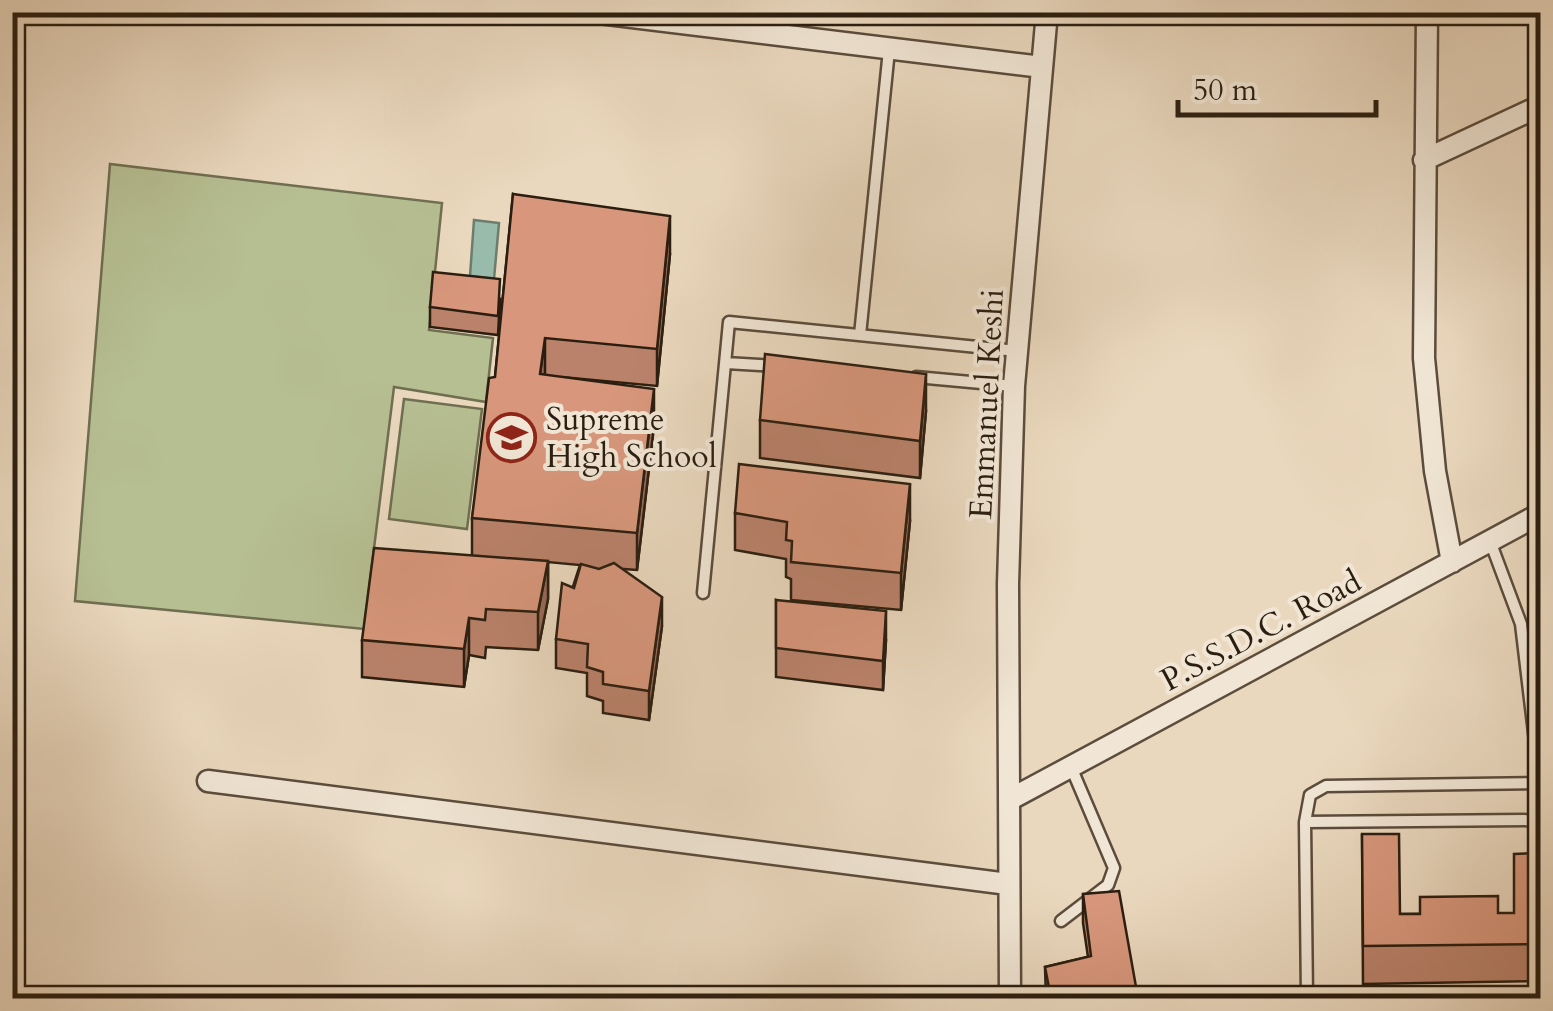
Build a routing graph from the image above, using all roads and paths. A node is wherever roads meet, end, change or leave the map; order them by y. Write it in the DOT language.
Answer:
graph roads {
  1 [pos="591,12"];
  2 [pos="1047,12"];
  3 [pos="1427,12"];
  4 [pos="889,50"];
  5 [pos="1042,67"];
  6 [pos="1540,106"];
  7 [pos="1424,160"];
  8 [pos="860,335"];
  9 [pos="1018,351"];
  10 [pos="726,362"];
  11 [pos="779,367"];
  12 [pos="912,377"];
  13 [pos="1014,386"];
  14 [pos="1540,515"];
  15 [pos="1490,540"];
  16 [pos="1452,562"];
  17 [pos="703,593"];
  18 [pos="1071,768"];
  19 [pos="208,781"];
  20 [pos="1540,784"];
  21 [pos="1009,800"];
  22 [pos="1540,820"];
  23 [pos="1305,822"];
  24 [pos="1008,884"];
  25 [pos="1061,922"];
  26 [pos="1010,998"];
  27 [pos="1307,998"];
  1 -- 4 [label="street"];
  2 -- 5 [label="street, Emmanuel Keshi"];
  3 -- 7 [label="street"];
  4 -- 5 [label="street"];
  4 -- 8 [label="lane"];
  5 -- 9 [label="street, Emmanuel Keshi"];
  6 -- 7 [label="street"];
  7 -- 16 [label="street"];
  8 -- 9 [label="lane"];
  8 -- 10 [label="lane"];
  9 -- 13 [label="street, Emmanuel Keshi"];
  10 -- 11 [label="lane"];
  10 -- 17 [label="lane"];
  12 -- 13 [label="lane"];
  13 -- 21 [label="street, Emmanuel Keshi"];
  14 -- 15 [label="street, P.S.S.D.C. Road"];
  15 -- 16 [label="street, P.S.S.D.C. Road"];
  15 -- 20 [label="lane"];
  16 -- 18 [label="street, P.S.S.D.C. Road"];
  18 -- 21 [label="street, P.S.S.D.C. Road"];
  18 -- 25 [label="lane"];
  19 -- 24 [label="street"];
  20 -- 23 [label="lane"];
  21 -- 24 [label="street, Emmanuel Keshi"];
  22 -- 23 [label="lane"];
  23 -- 27 [label="lane"];
  24 -- 26 [label="street, Emmanuel Keshi"];
}
